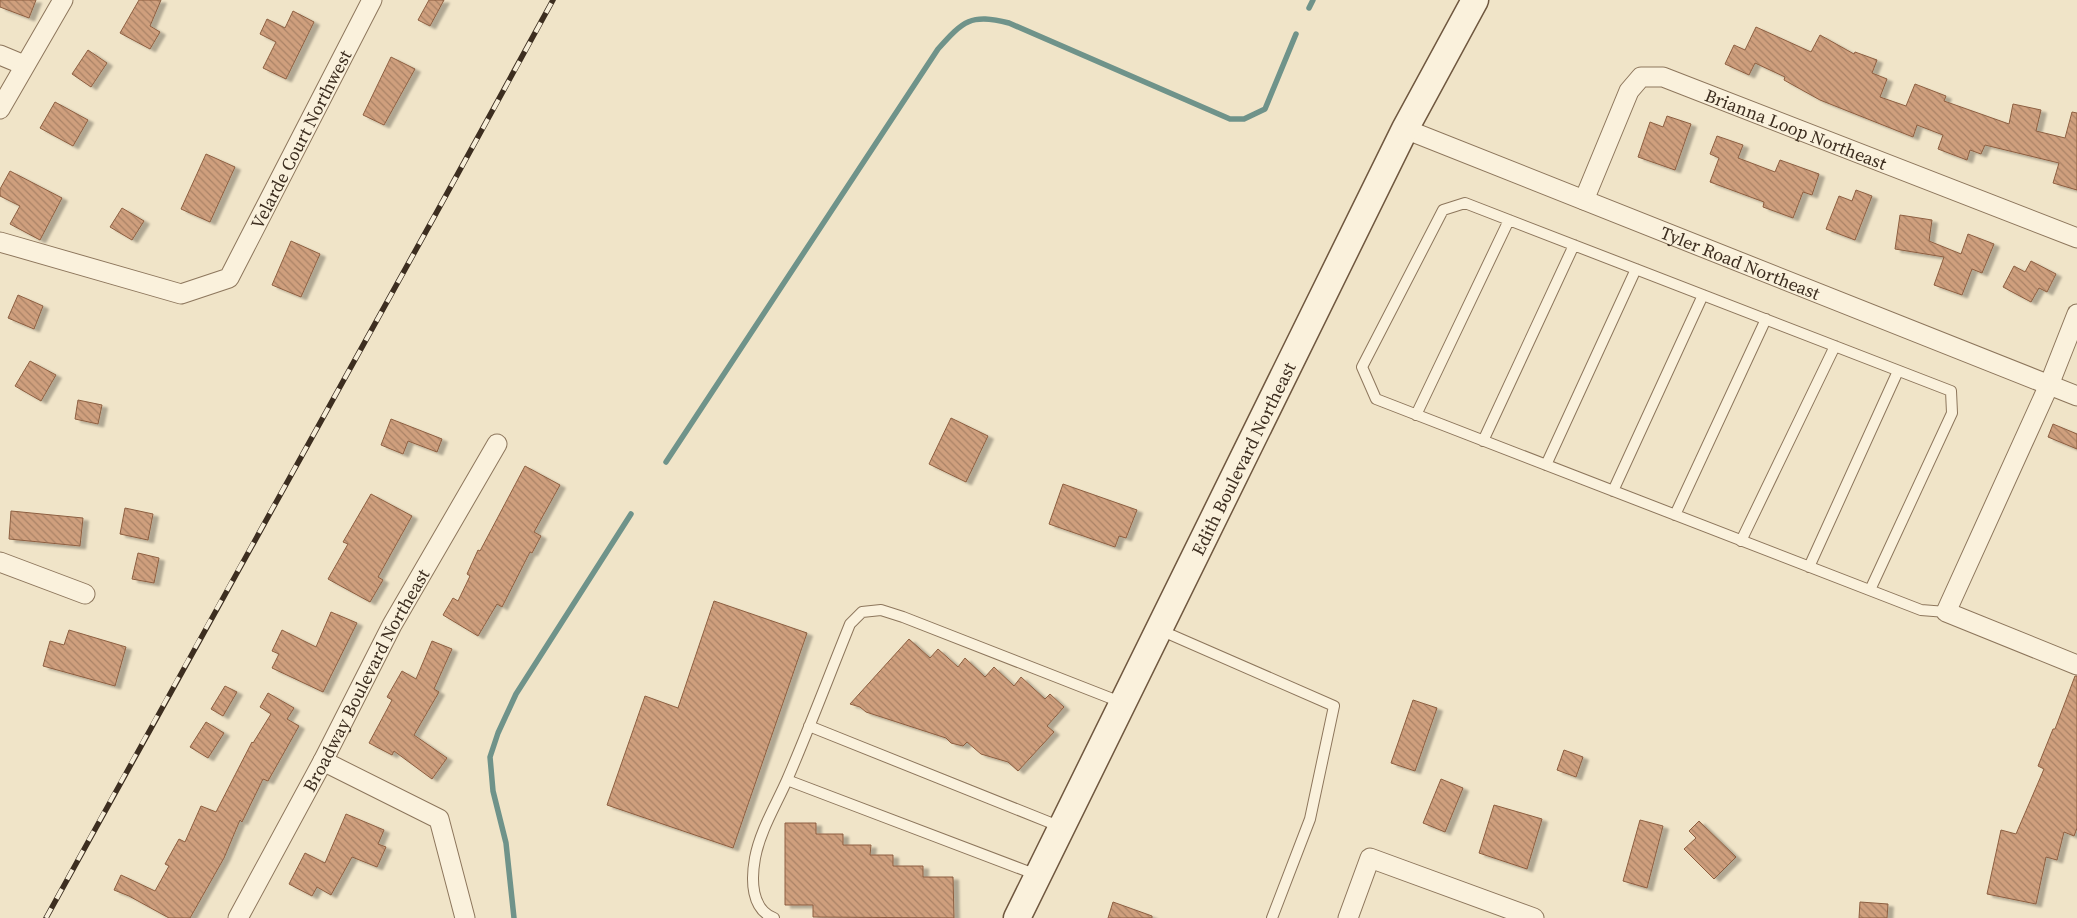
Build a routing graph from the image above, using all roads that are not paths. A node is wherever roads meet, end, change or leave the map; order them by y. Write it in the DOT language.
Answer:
graph roads {
  1 [pos="63,0"];
  2 [pos="372,0"];
  3 [pos="1475,0"];
  4 [pos="0,55"];
  5 [pos="24,65"];
  6 [pos="0,109"];
  7 [pos="1406,130"];
  8 [pos="1584,200"];
  9 [pos="1509,220"];
  10 [pos="2077,238"];
  11 [pos="0,242"];
  12 [pos="1574,245"];
  13 [pos="1636,269"];
  14 [pos="1703,295"];
  15 [pos="2077,314"];
  16 [pos="1766,319"];
  17 [pos="1835,346"];
  18 [pos="1898,371"];
  19 [pos="2049,385"];
  20 [pos="2077,396"];
  21 [pos="1416,415"];
  22 [pos="1483,441"];
  23 [pos="497,444"];
  24 [pos="1546,465"];
  25 [pos="1613,491"];
  26 [pos="1675,515"];
  27 [pos="1741,541"];
  28 [pos="0,562"];
  29 [pos="1809,567"];
  30 [pos="1870,590"];
  31 [pos="86,594"];
  32 [pos="1946,612"];
  33 [pos="1159,629"];
  34 [pos="2077,665"];
  35 [pos="1123,703"];
  36 [pos="809,726"];
  37 [pos="323,761"];
  38 [pos="787,780"];
  39 [pos="1062,827"];
  40 [pos="1038,876"];
  41 [pos="238,918"];
  42 [pos="465,918"];
  43 [pos="774,918"];
  44 [pos="1017,918"];
  45 [pos="1272,918"];
  46 [pos="1348,918"];
  47 [pos="1534,918"];
  1 -- 5 [label="street"];
  2 -- 11 [label="street, Velarde Court Northwest"];
  3 -- 7 [label="street, Edith Boulevard Northeast"];
  4 -- 5 [label="street"];
  5 -- 6 [label="street"];
  7 -- 8 [label="street, Tyler Road Northeast"];
  7 -- 33 [label="street, Edith Boulevard Northeast"];
  8 -- 10 [label="street, Brianna Loop Northeast"];
  8 -- 19 [label="street, Tyler Road Northeast"];
  9 -- 12 [label="lane"];
  9 -- 21 [label="lane"];
  9 -- 21 [label="lane"];
  12 -- 13 [label="lane"];
  12 -- 22 [label="lane"];
  13 -- 14 [label="lane"];
  13 -- 24 [label="lane"];
  14 -- 16 [label="lane"];
  14 -- 25 [label="lane"];
  15 -- 19 [label="street"];
  16 -- 17 [label="lane"];
  16 -- 26 [label="lane"];
  17 -- 18 [label="lane"];
  17 -- 27 [label="lane"];
  18 -- 29 [label="lane"];
  18 -- 30 [label="lane"];
  19 -- 20 [label="street, Tyler Road Northeast"];
  19 -- 32 [label="street"];
  21 -- 22 [label="lane"];
  22 -- 24 [label="lane"];
  23 -- 37 [label="street, Broadway Boulevard Northeast"];
  24 -- 25 [label="lane"];
  25 -- 26 [label="lane"];
  26 -- 27 [label="lane"];
  27 -- 29 [label="lane"];
  28 -- 31 [label="street"];
  29 -- 30 [label="lane"];
  30 -- 32 [label="lane"];
  32 -- 34 [label="street"];
  33 -- 35 [label="street, Edith Boulevard Northeast"];
  33 -- 45 [label="lane"];
  35 -- 36 [label="lane"];
  35 -- 39 [label="street, Edith Boulevard Northeast"];
  36 -- 38 [label="lane"];
  36 -- 39 [label="lane"];
  37 -- 41 [label="street, Broadway Boulevard Northeast"];
  37 -- 42 [label="street"];
  38 -- 40 [label="lane"];
  38 -- 43 [label="lane"];
  39 -- 40 [label="street, Edith Boulevard Northeast"];
  40 -- 44 [label="street, Edith Boulevard Northeast"];
  46 -- 47 [label="street"];
}
